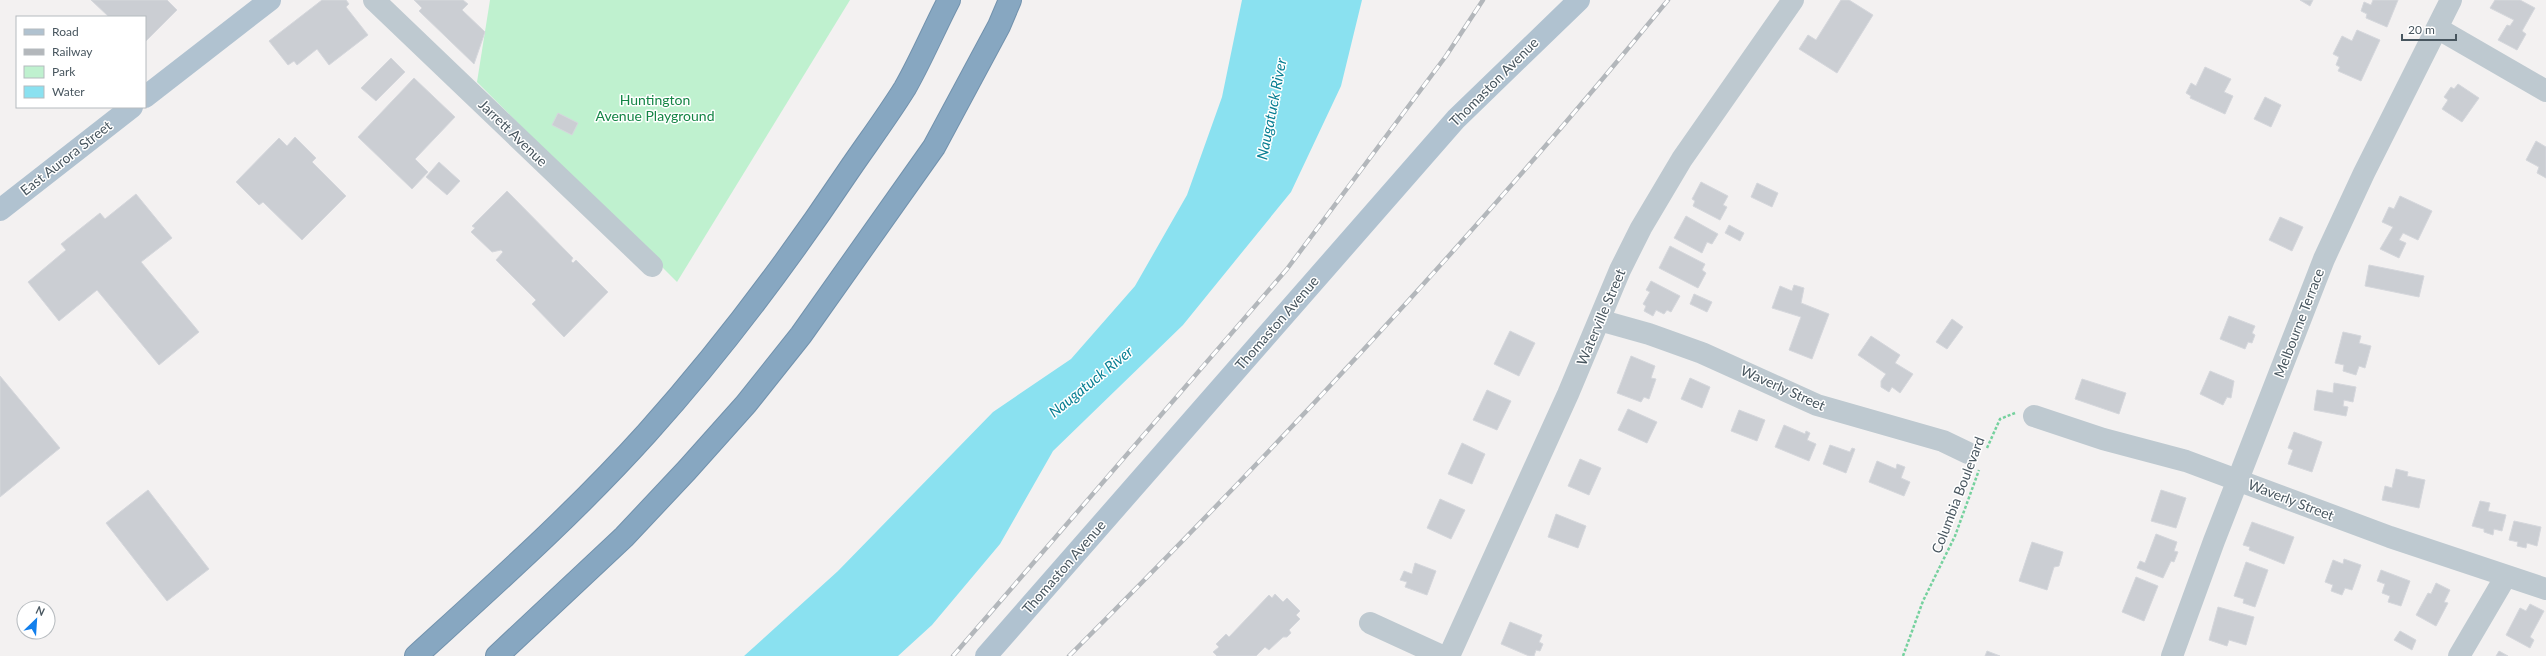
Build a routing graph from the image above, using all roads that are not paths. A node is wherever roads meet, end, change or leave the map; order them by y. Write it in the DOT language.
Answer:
graph roads {
  1 [pos="270,0"];
  2 [pos="374,0"];
  3 [pos="932,0"];
  4 [pos="949,0"];
  5 [pos="1010,0"];
  6 [pos="1579,0"];
  7 [pos="1793,0"];
  8 [pos="2451,0"];
  9 [pos="2437,28"];
  10 [pos="2546,91"];
  11 [pos="146,96"];
  12 [pos="131,108"];
  13 [pos="0,210"];
  14 [pos="810,227"];
  15 [pos="652,266"];
  16 [pos="1599,320"];
  17 [pos="2034,416"];
  18 [pos="1978,456"];
  19 [pos="2239,480"];
  20 [pos="2506,576"];
  21 [pos="2546,589"];
  22 [pos="1370,623"];
  23 [pos="416,656"];
  24 [pos="497,656"];
  25 [pos="986,656"];
  26 [pos="1442,656"];
  27 [pos="1449,656"];
  28 [pos="2172,656"];
  29 [pos="2459,656"];
  1 -- 11 [label="main road"];
  2 -- 15 [label="street, Jarrett Avenue"];
  3 -- 14 [label="highway"];
  4 -- 14 [label="highway"];
  5 -- 24 [label="highway"];
  6 -- 25 [label="main road, Thomaston Avenue"];
  7 -- 16 [label="street, Waterville Street"];
  8 -- 9 [label="street, Melbourne Terrace"];
  9 -- 10 [label="street"];
  9 -- 19 [label="street, Melbourne Terrace"];
  12 -- 13 [label="main road, East Aurora Street"];
  14 -- 23 [label="highway"];
  16 -- 18 [label="street, Waverly Street"];
  16 -- 27 [label="street, Waterville Street"];
  17 -- 19 [label="street, Waverly Street"];
  19 -- 20 [label="street, Waverly Street"];
  19 -- 28 [label="street, Melbourne Terrace"];
  20 -- 21 [label="street, Waverly Street"];
  20 -- 29 [label="street"];
  22 -- 26 [label="street"];
}
